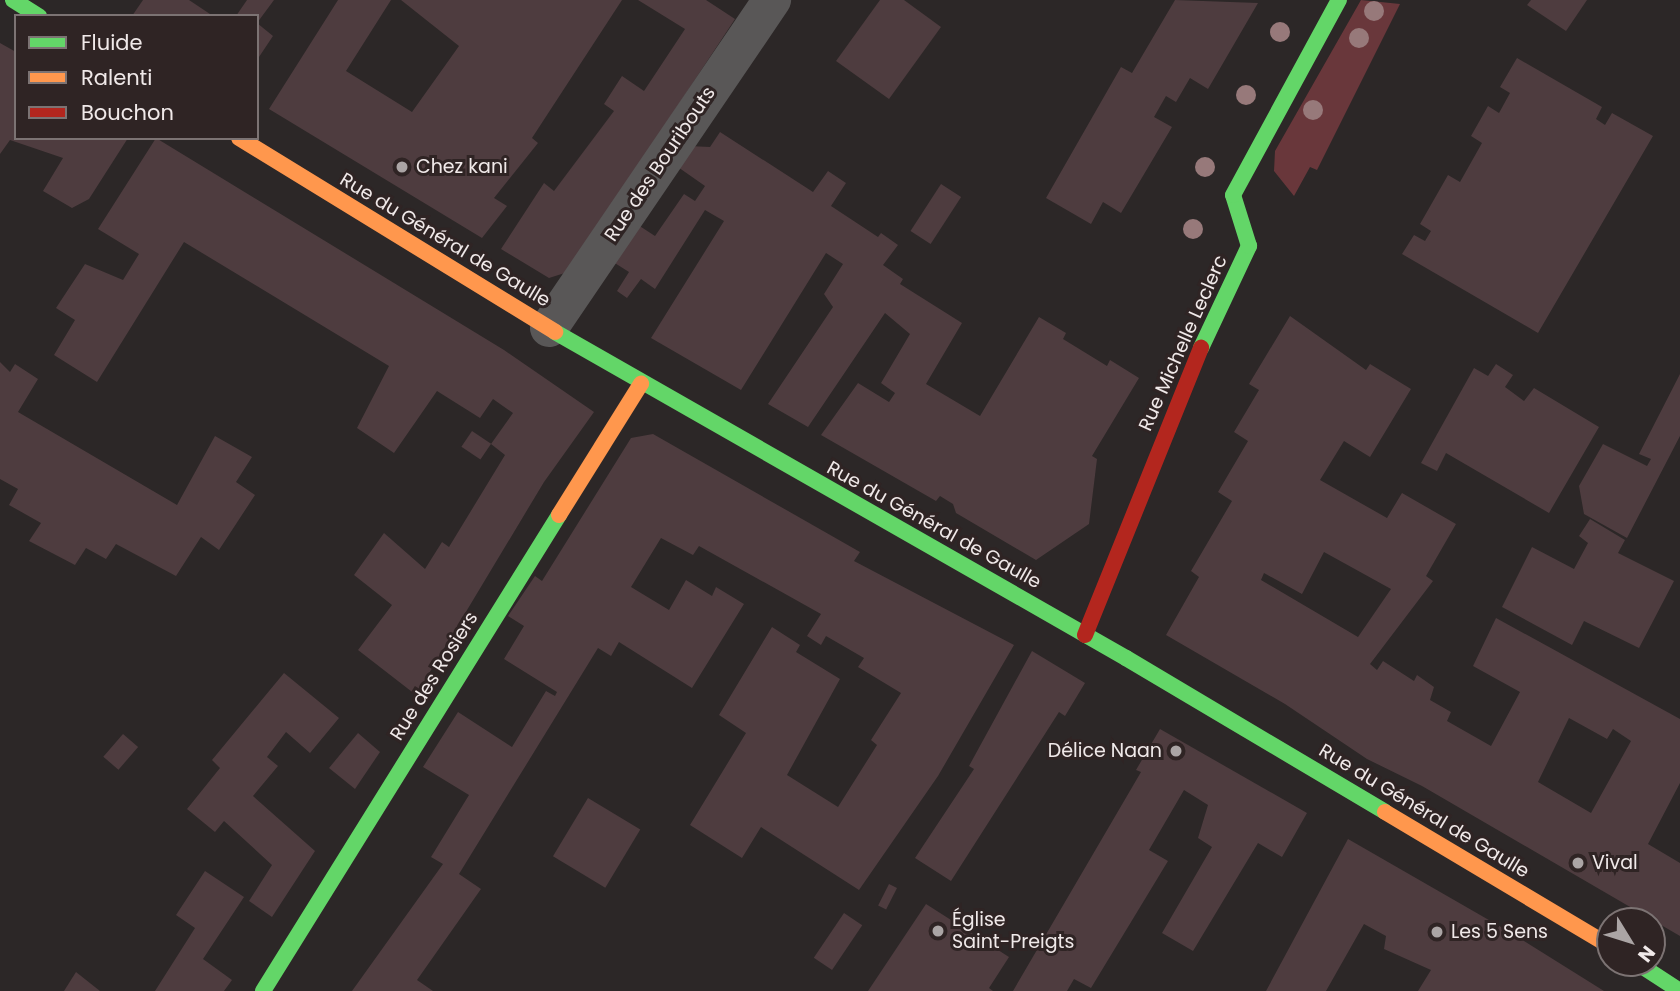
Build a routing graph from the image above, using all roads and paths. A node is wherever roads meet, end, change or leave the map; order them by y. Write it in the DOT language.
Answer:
graph roads {
  1 [pos="13,0"];
  2 [pos="772,0"];
  3 [pos="1339,0"];
  4 [pos="36,14"];
  5 [pos="242,140"];
  6 [pos="549,328"];
  7 [pos="641,384"];
  8 [pos="1085,635"];
  9 [pos="1596,938"];
  10 [pos="1658,977"];
  11 [pos="262,991"];
  12 [pos="1680,991"];
  1 -- 4 [label="main road"];
  2 -- 6 [label="street, Rue des Bouribouts"];
  3 -- 8 [label="main road, Rue Michelle Leclerc"];
  5 -- 6 [label="main road, Rue du Général de Gaulle"];
  6 -- 7 [label="main road, Rue du Général de Gaulle"];
  7 -- 8 [label="main road, Rue du Général de Gaulle"];
  7 -- 11 [label="main road, Rue des Rosiers"];
  8 -- 9 [label="main road, Rue du Général de Gaulle"];
  10 -- 12 [label="main road"];
}
